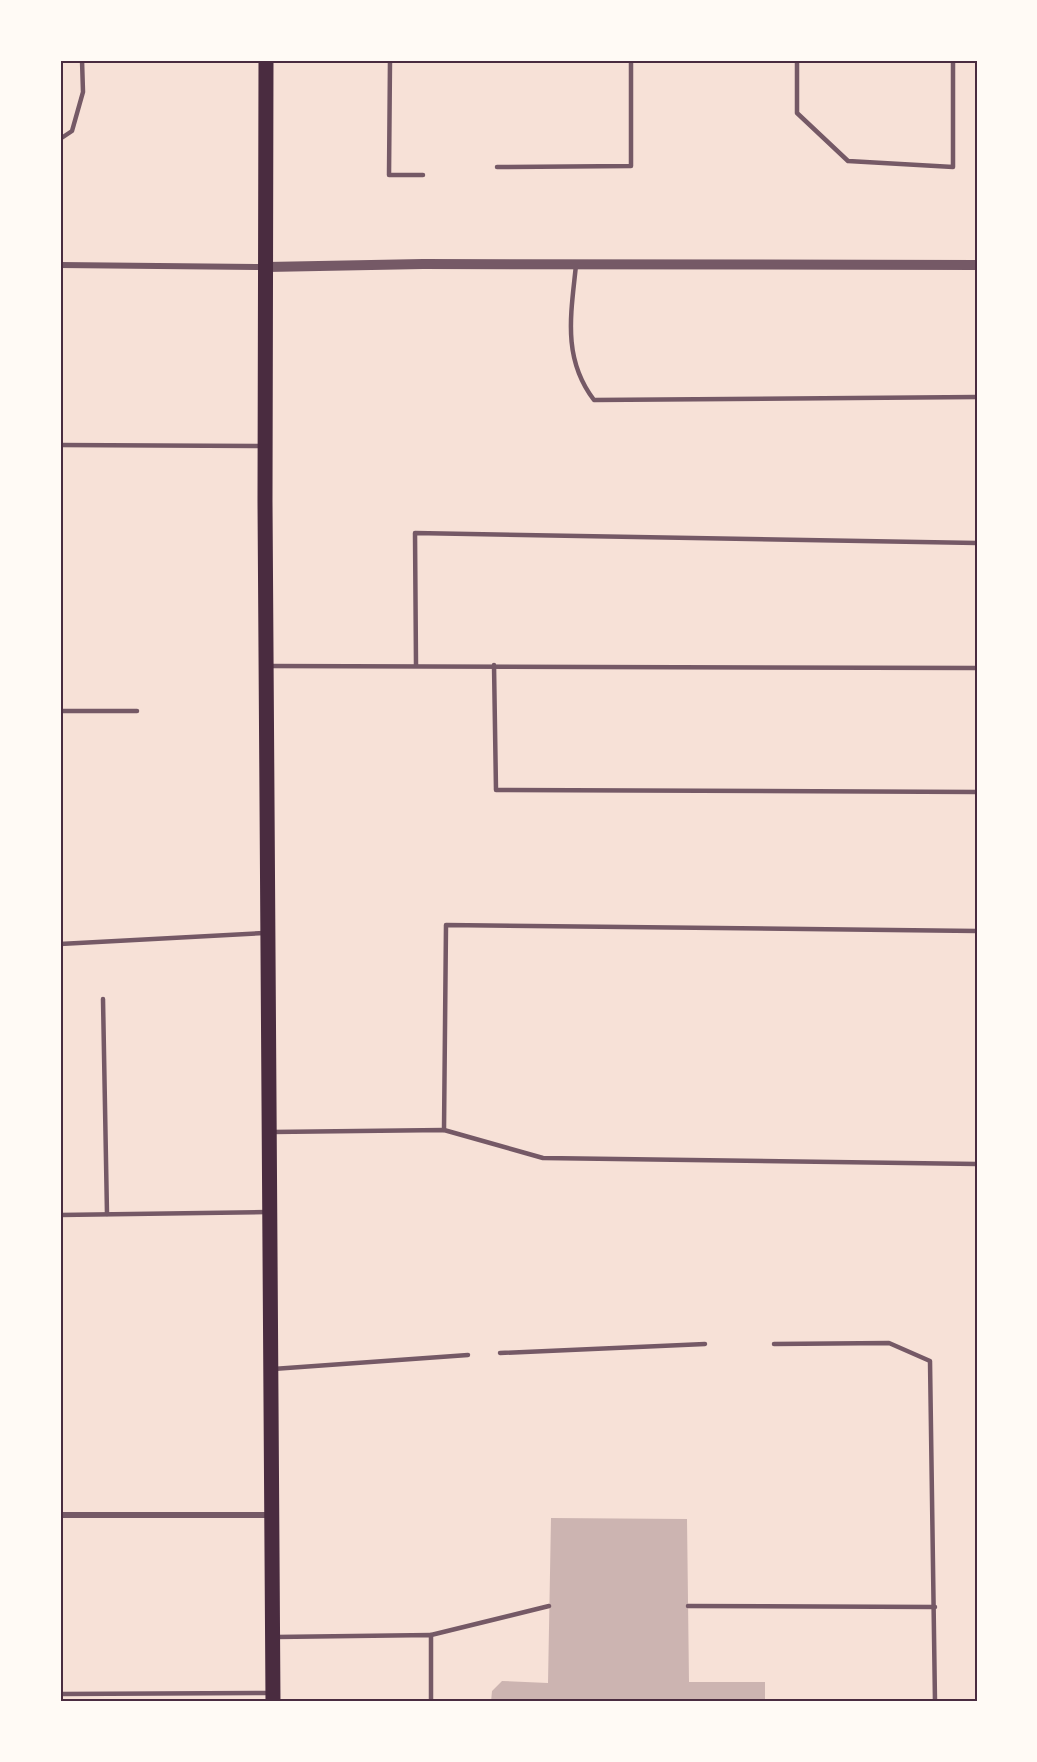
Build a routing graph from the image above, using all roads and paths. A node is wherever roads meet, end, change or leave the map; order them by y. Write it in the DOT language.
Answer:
graph roads {
  1 [pos="82,60"];
  2 [pos="266,60"];
  3 [pos="390,60"];
  4 [pos="631,60"];
  5 [pos="797,60"];
  6 [pos="953,60"];
  7 [pos="60,139"];
  8 [pos="497,167"];
  9 [pos="423,175"];
  10 [pos="60,265"];
  11 [pos="576,265"];
  12 [pos="977,265"];
  13 [pos="267,267"];
  14 [pos="977,397"];
  15 [pos="60,445"];
  16 [pos="265,446"];
  17 [pos="977,543"];
  18 [pos="416,665"];
  19 [pos="494,665"];
  20 [pos="266,666"];
  21 [pos="977,668"];
  22 [pos="60,711"];
  23 [pos="137,711"];
  24 [pos="977,792"];
  25 [pos="977,931"];
  26 [pos="268,932"];
  27 [pos="60,944"];
  28 [pos="103,999"];
  29 [pos="444,1130"];
  30 [pos="269,1132"];
  31 [pos="977,1164"];
  32 [pos="269,1212"];
  33 [pos="106,1214"];
  34 [pos="60,1215"];
  35 [pos="705,1344"];
  36 [pos="774,1344"];
  37 [pos="500,1353"];
  38 [pos="468,1354"];
  39 [pos="270,1370"];
  40 [pos="60,1515"];
  41 [pos="271,1515"];
  42 [pos="549,1606"];
  43 [pos="688,1606"];
  44 [pos="935,1607"];
  45 [pos="431,1635"];
  46 [pos="272,1637"];
  47 [pos="60,1694"];
  48 [pos="273,1698"];
  49 [pos="431,1702"];
  50 [pos="935,1702"];
  1 -- 7 [label="lane"];
  2 -- 13 [label="main road"];
  3 -- 9 [label="lane"];
  4 -- 8 [label="lane"];
  5 -- 6 [label="lane"];
  10 -- 13 [label="street"];
  11 -- 12 [label="street"];
  11 -- 13 [label="street"];
  11 -- 14 [label="lane"];
  13 -- 16 [label="main road"];
  15 -- 16 [label="lane"];
  16 -- 20 [label="main road"];
  17 -- 18 [label="lane"];
  18 -- 19 [label="lane"];
  18 -- 20 [label="lane"];
  19 -- 21 [label="lane"];
  19 -- 24 [label="lane"];
  20 -- 26 [label="main road"];
  22 -- 23 [label="lane"];
  25 -- 29 [label="lane"];
  26 -- 27 [label="lane"];
  26 -- 30 [label="main road"];
  28 -- 33 [label="lane"];
  29 -- 30 [label="lane"];
  29 -- 31 [label="lane"];
  30 -- 32 [label="main road"];
  32 -- 33 [label="lane"];
  32 -- 39 [label="main road"];
  33 -- 34 [label="lane"];
  35 -- 37 [label="lane"];
  36 -- 44 [label="lane"];
  38 -- 39 [label="lane"];
  39 -- 41 [label="main road"];
  40 -- 41 [label="street"];
  41 -- 46 [label="main road"];
  42 -- 45 [label="lane"];
  43 -- 44 [label="lane"];
  44 -- 50 [label="lane"];
  45 -- 46 [label="lane"];
  45 -- 49 [label="lane"];
  46 -- 48 [label="main road"];
  47 -- 48 [label="lane"];
}
